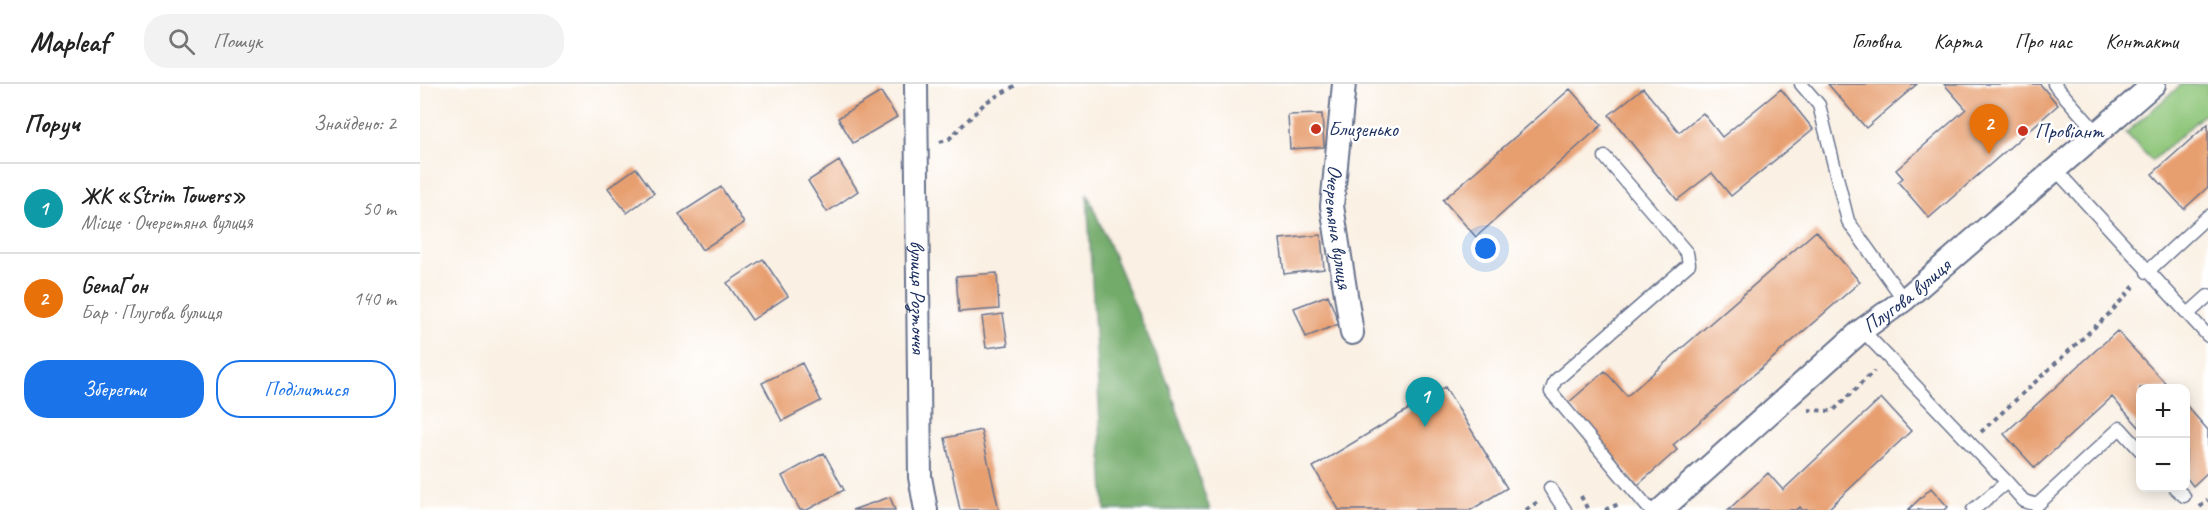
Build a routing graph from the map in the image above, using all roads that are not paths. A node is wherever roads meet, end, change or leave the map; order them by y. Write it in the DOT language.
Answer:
graph roads {
  1 [pos="916,84"];
  2 [pos="1344,84"];
  3 [pos="1801,84"];
  4 [pos="2054,84"];
  5 [pos="2154,84"];
  6 [pos="2097,133"];
  7 [pos="1605,157"];
  8 [pos="2055,169"];
  9 [pos="2208,216"];
  10 [pos="2147,272"];
  11 [pos="2208,296"];
  12 [pos="1904,300"];
  13 [pos="2188,314"];
  14 [pos="1862,330"];
  15 [pos="1352,333"];
  16 [pos="2208,336"];
  17 [pos="2136,446"];
  18 [pos="2007,482"];
  19 [pos="1550,488"];
  20 [pos="926,510"];
  21 [pos="1565,510"];
  22 [pos="1650,510"];
  23 [pos="1661,510"];
  24 [pos="1973,510"];
  1 -- 20 [label="street, вулиця Розточчя"];
  2 -- 15 [label="street, Очеретяна вулиця"];
  3 -- 12 [label="lane"];
  4 -- 6 [label="lane"];
  5 -- 6 [label="street, Плугова вулиця"];
  6 -- 8 [label="street, Плугова вулиця"];
  7 -- 22 [label="lane"];
  8 -- 10 [label="lane"];
  8 -- 12 [label="street, Плугова вулиця"];
  9 -- 10 [label="lane"];
  10 -- 13 [label="lane"];
  11 -- 13 [label="lane"];
  12 -- 14 [label="street, Плугова вулиця"];
  13 -- 16 [label="lane"];
  14 -- 18 [label="lane"];
  14 -- 23 [label="street, Плугова вулиця"];
  17 -- 18 [label="lane"];
  18 -- 24 [label="lane"];
  19 -- 21 [label="lane"];
}
